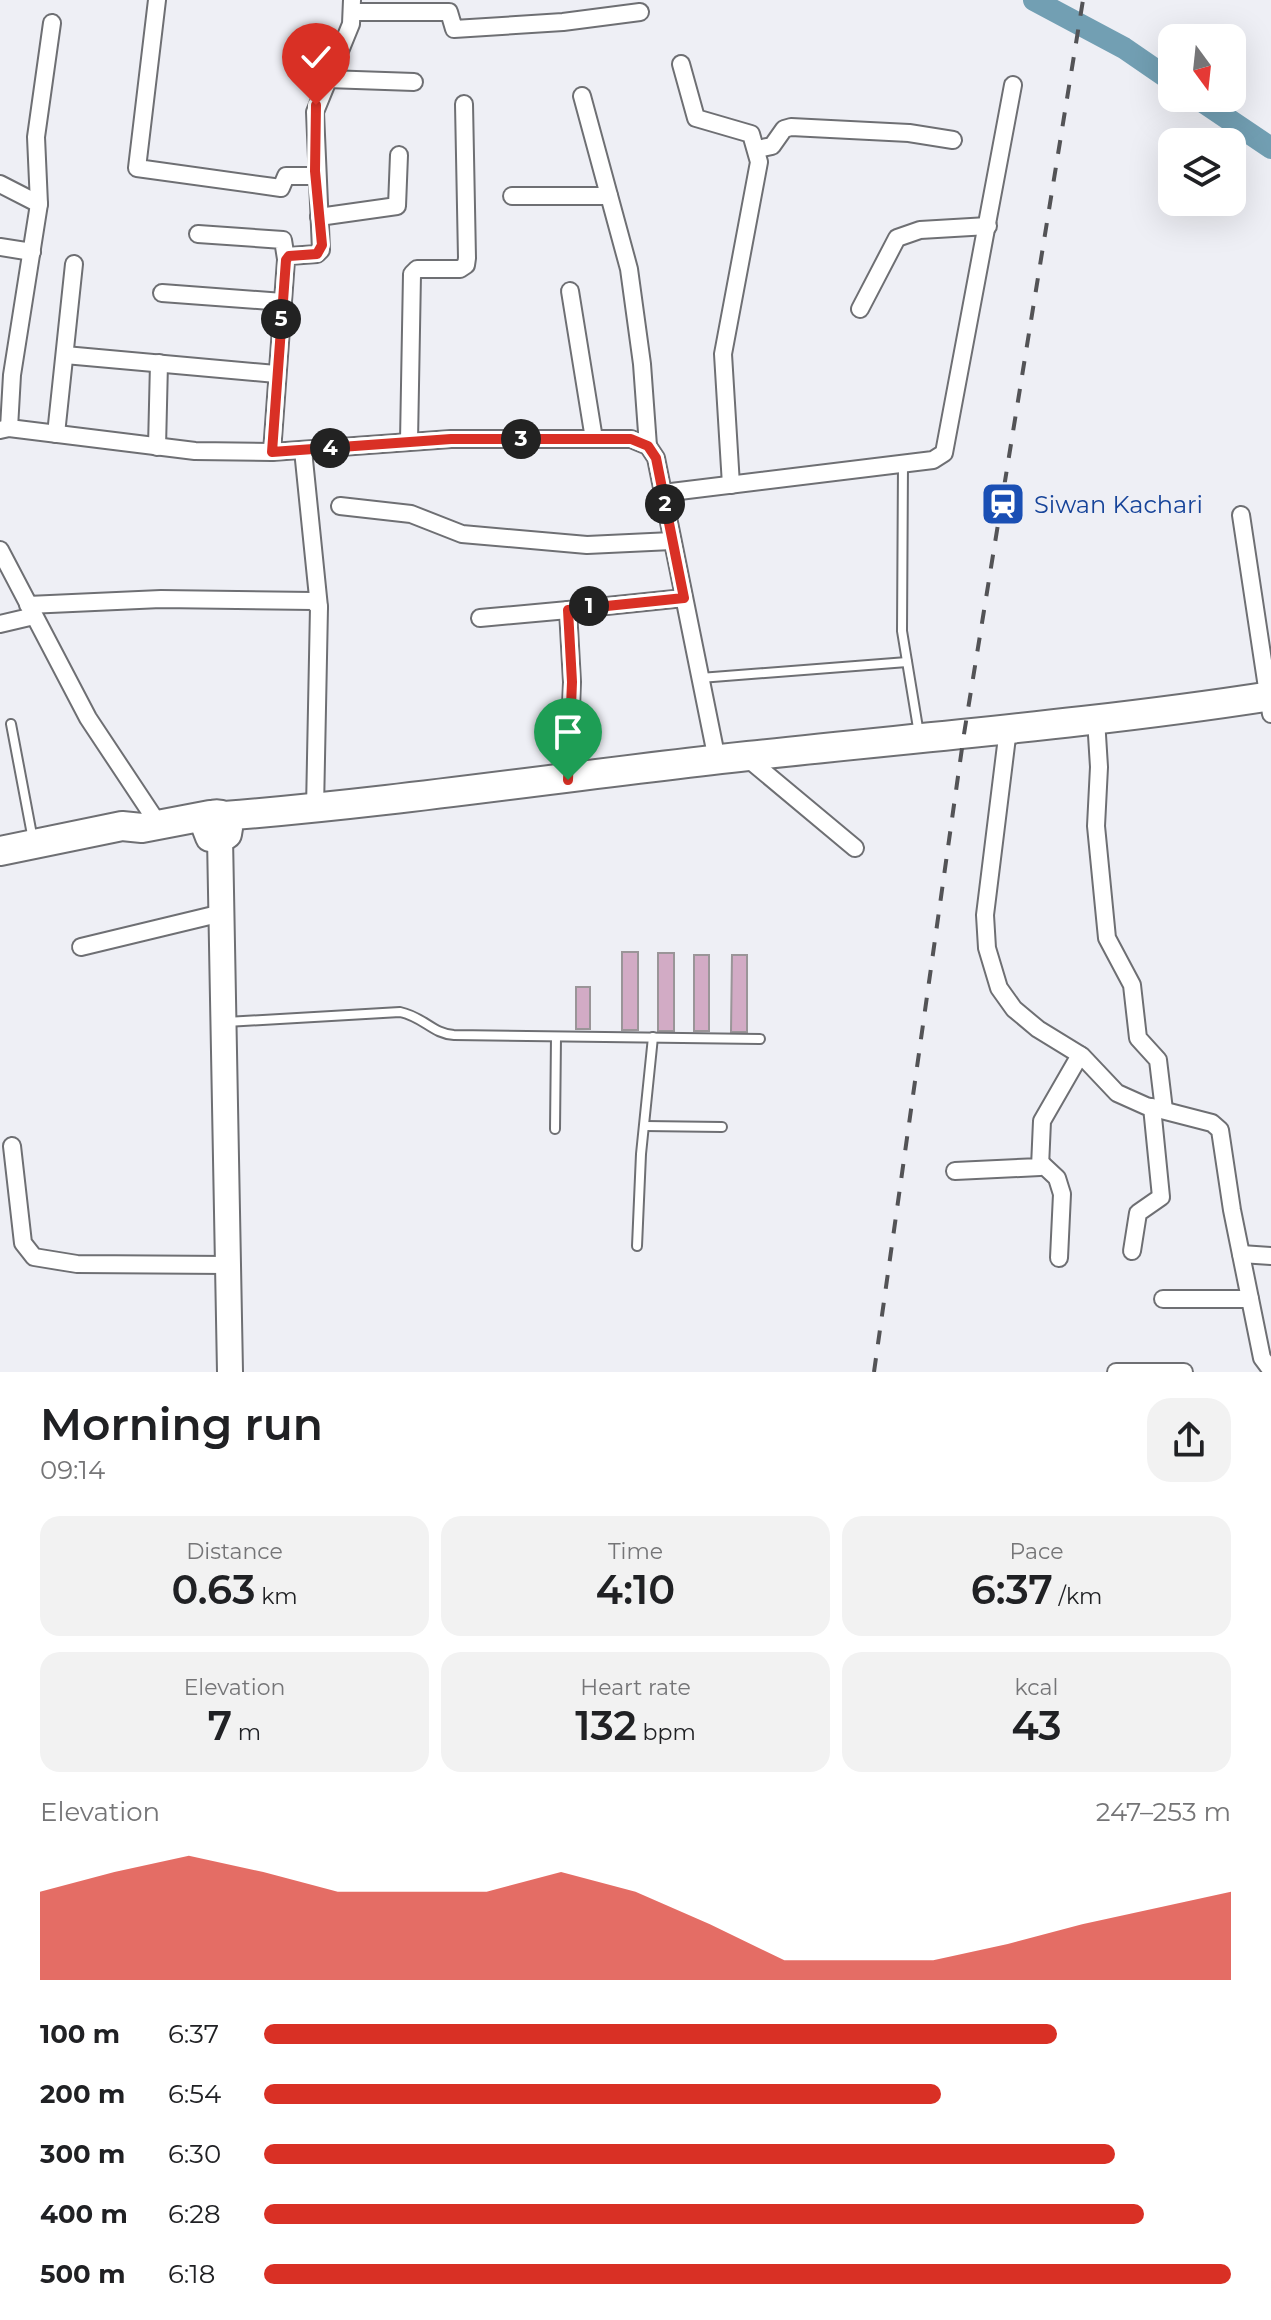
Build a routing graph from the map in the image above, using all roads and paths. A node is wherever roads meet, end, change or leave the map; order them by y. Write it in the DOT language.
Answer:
graph roads {
  1 [pos="157,0"];
  2 [pos="352,6"];
  3 [pos="640,12"];
  4 [pos="52,23"];
  5 [pos="681,64"];
  6 [pos="327,79"];
  7 [pos="414,82"];
  8 [pos="1013,85"];
  9 [pos="582,96"];
  10 [pos="464,104"];
  11 [pos="953,140"];
  12 [pos="757,149"];
  13 [pos="399,155"];
  14 [pos="316,176"];
  15 [pos="0,184"];
  16 [pos="512,196"];
  17 [pos="609,196"];
  18 [pos="39,204"];
  19 [pos="319,217"];
  20 [pos="988,226"];
  21 [pos="198,234"];
  22 [pos="0,247"];
  23 [pos="32,252"];
  24 [pos="286,259"];
  25 [pos="74,264"];
  26 [pos="570,291"];
  27 [pos="162,293"];
  28 [pos="283,302"];
  29 [pos="860,309"];
  30 [pos="65,355"];
  31 [pos="159,363"];
  32 [pos="276,374"];
  33 [pos="4,429"];
  34 [pos="56,434"];
  35 [pos="594,439"];
  36 [pos="409,441"];
  37 [pos="648,446"];
  38 [pos="157,447"];
  39 [pos="303,450"];
  40 [pos="272,452"];
  41 [pos="903,464"];
  42 [pos="731,485"];
  43 [pos="663,493"];
  44 [pos="340,506"];
  45 [pos="1241,515"];
  46 [pos="672,541"];
  47 [pos="0,550"];
  48 [pos="684,598"];
  49 [pos="319,607"];
  50 [pos="568,610"];
  51 [pos="31,611"];
  52 [pos="480,618"];
  53 [pos="0,624"];
  54 [pos="907,662"];
  55 [pos="700,678"];
  56 [pos="1270,702"];
  57 [pos="1096,719"];
  58 [pos="11,724"];
  59 [pos="1008,729"];
  60 [pos="920,739"];
  61 [pos="746,756"];
  62 [pos="717,760"];
  63 [pos="568,780"];
  64 [pos="315,809"];
  65 [pos="218,823"];
  66 [pos="151,826"];
  67 [pos="34,844"];
  68 [pos="855,848"];
  69 [pos="0,851"];
  70 [pos="0,871"];
  71 [pos="222,913"];
  72 [pos="81,947"];
  73 [pos="225,1022"];
  74 [pos="556,1037"];
  75 [pos="653,1037"];
  76 [pos="760,1039"];
  77 [pos="1080,1055"];
  78 [pos="1158,1109"];
  79 [pos="645,1126"];
  80 [pos="722,1127"];
  81 [pos="555,1129"];
  82 [pos="12,1146"];
  83 [pos="1042,1164"];
  84 [pos="955,1171"];
  85 [pos="637,1246"];
  86 [pos="1132,1251"];
  87 [pos="1241,1254"];
  88 [pos="1271,1256"];
  89 [pos="1059,1258"];
  90 [pos="228,1265"];
  91 [pos="1163,1299"];
  92 [pos="1250,1299"];
  93 [pos="1261,1371"];
  94 [pos="230,1372"];
  95 [pos="1116,1372"];
  96 [pos="1184,1372"];
  1 -- 14 [label="street"];
  2 -- 3 [label="street"];
  2 -- 6 [label="street"];
  4 -- 18 [label="street"];
  5 -- 12 [label="street"];
  6 -- 7 [label="street"];
  6 -- 14 [label="street"];
  8 -- 20 [label="street"];
  9 -- 17 [label="street"];
  10 -- 36 [label="street"];
  11 -- 12 [label="street"];
  12 -- 42 [label="street"];
  13 -- 19 [label="street"];
  14 -- 19 [label="street"];
  15 -- 18 [label="street"];
  16 -- 17 [label="street"];
  17 -- 37 [label="street"];
  18 -- 23 [label="street"];
  19 -- 24 [label="street"];
  20 -- 29 [label="street"];
  20 -- 41 [label="street"];
  21 -- 24 [label="street"];
  22 -- 23 [label="street"];
  23 -- 33 [label="street"];
  24 -- 28 [label="street"];
  25 -- 30 [label="street"];
  26 -- 35 [label="street"];
  27 -- 28 [label="street"];
  28 -- 32 [label="street"];
  30 -- 31 [label="street"];
  30 -- 34 [label="street"];
  31 -- 32 [label="street"];
  31 -- 38 [label="street"];
  32 -- 40 [label="street"];
  33 -- 34 [label="street"];
  34 -- 38 [label="street"];
  35 -- 36 [label="street"];
  35 -- 37 [label="street"];
  36 -- 39 [label="street"];
  37 -- 43 [label="street"];
  38 -- 40 [label="street"];
  39 -- 40 [label="street"];
  39 -- 49 [label="street"];
  41 -- 42 [label="street"];
  41 -- 54 [label="lane"];
  42 -- 43 [label="street"];
  43 -- 46 [label="street"];
  44 -- 46 [label="street"];
  45 -- 56 [label="street"];
  46 -- 48 [label="street"];
  47 -- 51 [label="street"];
  48 -- 50 [label="street"];
  48 -- 55 [label="street"];
  49 -- 51 [label="street"];
  49 -- 64 [label="street"];
  50 -- 52 [label="street"];
  50 -- 63 [label="street"];
  51 -- 53 [label="street"];
  51 -- 66 [label="street"];
  54 -- 55 [label="lane"];
  54 -- 60 [label="lane"];
  55 -- 62 [label="street"];
  56 -- 57 [label="highway"];
  57 -- 59 [label="highway"];
  57 -- 78 [label="street"];
  58 -- 67 [label="lane"];
  59 -- 60 [label="highway"];
  59 -- 77 [label="street"];
  60 -- 61 [label="highway"];
  61 -- 62 [label="highway"];
  61 -- 68 [label="street"];
  62 -- 63 [label="highway"];
  63 -- 64 [label="highway"];
  64 -- 65 [label="highway"];
  65 -- 66 [label="highway"];
  65 -- 71 [label="main road"];
  66 -- 67 [label="highway"];
  66 -- 70 [label="highway"];
  67 -- 69 [label="highway"];
  71 -- 72 [label="street"];
  71 -- 73 [label="main road"];
  73 -- 74 [label="lane"];
  73 -- 90 [label="main road"];
  74 -- 75 [label="lane"];
  74 -- 81 [label="lane"];
  75 -- 76 [label="lane"];
  75 -- 79 [label="lane"];
  77 -- 78 [label="street"];
  77 -- 83 [label="street"];
  78 -- 86 [label="street"];
  78 -- 87 [label="street"];
  79 -- 80 [label="lane"];
  79 -- 85 [label="lane"];
  82 -- 90 [label="street"];
  83 -- 84 [label="street"];
  83 -- 89 [label="street"];
  87 -- 88 [label="street"];
  87 -- 92 [label="street"];
  90 -- 94 [label="main road"];
  91 -- 92 [label="street"];
  92 -- 93 [label="street"];
  95 -- 96 [label="street"];
}
